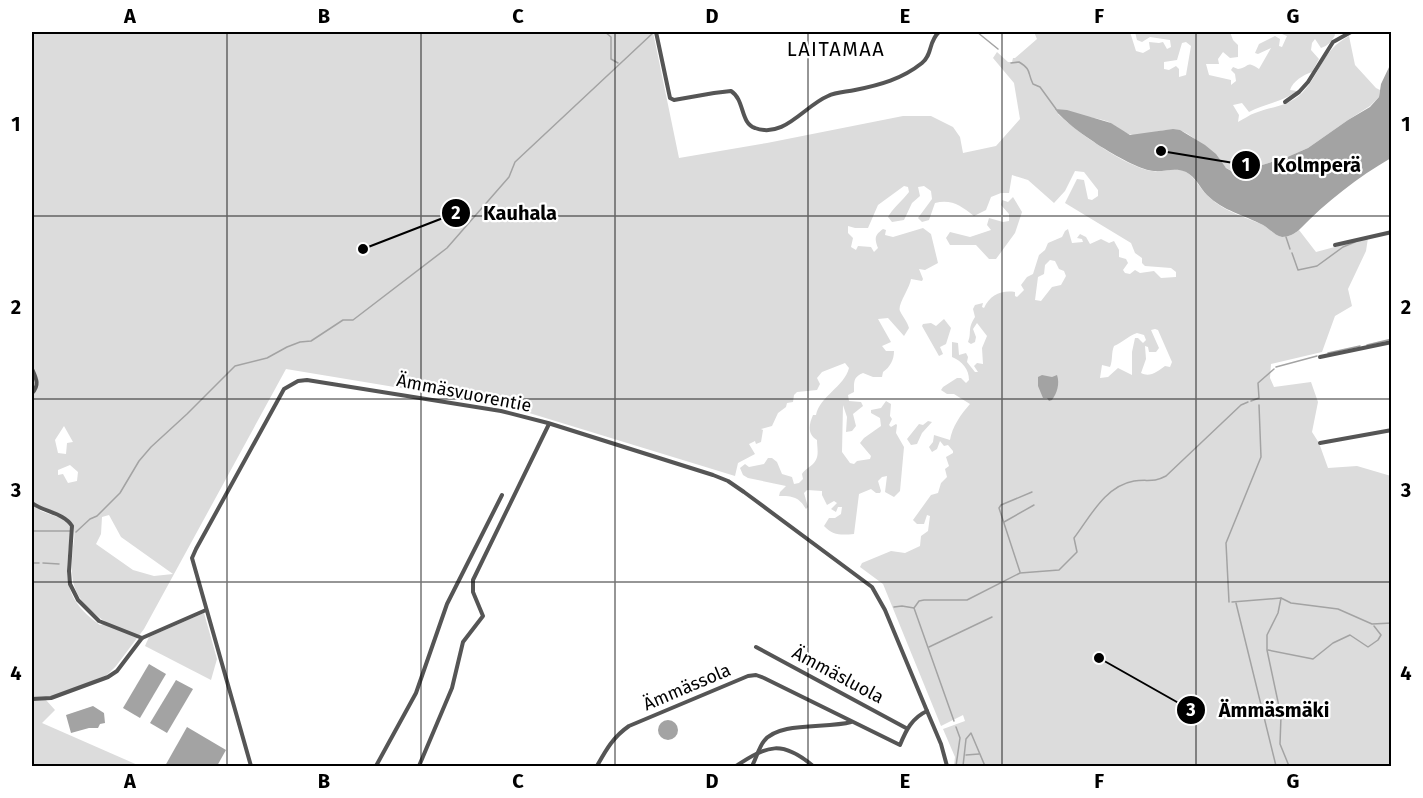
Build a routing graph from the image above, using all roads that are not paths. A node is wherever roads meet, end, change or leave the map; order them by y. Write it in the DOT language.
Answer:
graph roads {
  1 [pos="656,32"];
  2 [pos="939,32"];
  3 [pos="1351,32"];
  4 [pos="1285,102"];
  5 [pos="1392,232"];
  6 [pos="1335,245"];
  7 [pos="1392,342"];
  8 [pos="1320,357"];
  9 [pos="32,369"];
  10 [pos="32,393"];
  11 [pos="549,424"];
  12 [pos="1392,430"];
  13 [pos="1320,443"];
  14 [pos="502,495"];
  15 [pos="32,503"];
  16 [pos="206,610"];
  17 [pos="142,638"];
  18 [pos="756,647"];
  19 [pos="32,699"];
  20 [pos="927,711"];
  21 [pos="851,722"];
  22 [pos="907,728"];
  23 [pos="760,751"];
  24 [pos="251,766"];
  25 [pos="376,766"];
  26 [pos="419,766"];
  27 [pos="597,766"];
  28 [pos="736,766"];
  29 [pos="752,766"];
  30 [pos="813,766"];
  31 [pos="947,766"];
  1 -- 2 [label="street"];
  3 -- 4 [label="street"];
  5 -- 6 [label="street"];
  7 -- 8 [label="street"];
  9 -- 10 [label="street"];
  11 -- 16 [label="street, Ämmäsvuorentie"];
  11 -- 20 [label="street, Ämmäsvuorentie"];
  11 -- 26 [label="street"];
  12 -- 13 [label="street"];
  14 -- 25 [label="street"];
  15 -- 17 [label="street"];
  16 -- 17 [label="street"];
  16 -- 24 [label="street, Ämmäsvuorentie"];
  17 -- 19 [label="street"];
  18 -- 22 [label="street, Ämmäsluola"];
  20 -- 22 [label="street"];
  20 -- 31 [label="street, Ämmäsvuorentie"];
  21 -- 22 [label="street, Ämmässola"];
  21 -- 23 [label="street"];
  21 -- 27 [label="street, Ämmässola"];
  23 -- 28 [label="street"];
  23 -- 29 [label="street"];
  23 -- 30 [label="street"];
}
